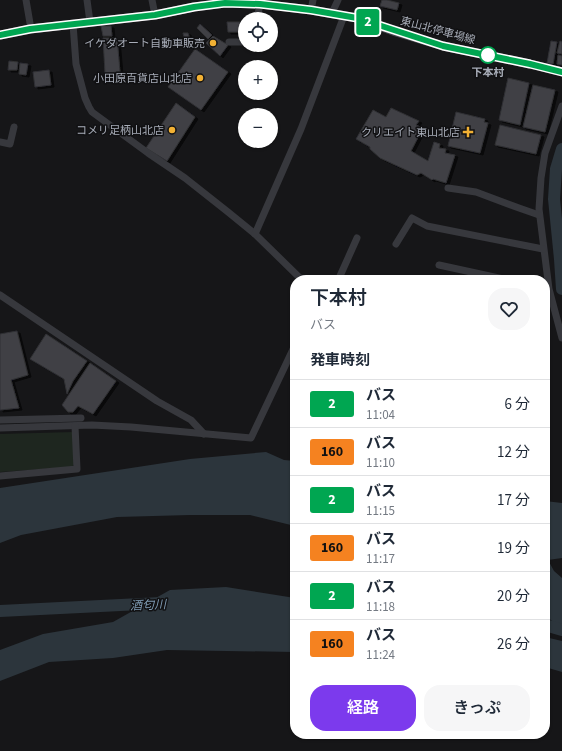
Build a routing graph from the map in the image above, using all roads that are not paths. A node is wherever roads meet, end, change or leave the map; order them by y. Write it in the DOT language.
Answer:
graph roads {
  1 [pos="26,0"];
  2 [pos="87,0"];
  3 [pos="152,0"];
  4 [pos="313,0"];
  5 [pos="338,0"];
  6 [pos="260,4"];
  7 [pos="311,10"];
  8 [pos="258,12"];
  9 [pos="332,14"];
  10 [pos="155,15"];
  11 [pos="344,16"];
  12 [pos="90,22"];
  13 [pos="72,24"];
  14 [pos="30,29"];
  15 [pos="0,35"];
  16 [pos="230,42"];
  17 [pos="238,42"];
  18 [pos="562,72"];
  19 [pos="562,106"];
  20 [pos="14,127"];
  21 [pos="0,142"];
  22 [pos="448,188"];
  23 [pos="539,215"];
  24 [pos="255,234"];
  25 [pos="357,238"];
  26 [pos="396,244"];
  27 [pos="543,249"];
  28 [pos="439,265"];
  29 [pos="297,275"];
  30 [pos="340,275"];
  31 [pos="485,275"];
  32 [pos="546,275"];
  33 [pos="0,295"];
  34 [pos="550,299"];
  35 [pos="562,338"];
  36 [pos="290,356"];
  37 [pos="81,418"];
  38 [pos="0,420"];
  39 [pos="76,426"];
  40 [pos="0,428"];
  41 [pos="204,434"];
  42 [pos="0,476"];
  1 -- 14 [label="street"];
  2 -- 12 [label="street"];
  3 -- 10 [label="street"];
  4 -- 7 [label="street"];
  5 -- 9 [label="street"];
  6 -- 7 [label="main road, 東山北停車場線"];
  6 -- 8 [label="street"];
  6 -- 10 [label="main road, 東山北停車場線"];
  7 -- 9 [label="main road, 東山北停車場線"];
  9 -- 11 [label="main road, 東山北停車場線"];
  10 -- 12 [label="main road, 東山北停車場線"];
  11 -- 18 [label="main road, 東山北停車場線"];
  11 -- 24 [label="street"];
  12 -- 13 [label="main road, 東山北停車場線"];
  13 -- 14 [label="main road, 東山北停車場線"];
  13 -- 24 [label="street"];
  14 -- 15 [label="main road, 東山北停車場線"];
  16 -- 17 [label="street"];
  19 -- 23 [label="street"];
  20 -- 21 [label="street"];
  22 -- 23 [label="street"];
  23 -- 27 [label="street"];
  24 -- 29 [label="street"];
  25 -- 30 [label="street"];
  26 -- 27 [label="street"];
  27 -- 32 [label="street"];
  28 -- 31 [label="street"];
  33 -- 41 [label="street"];
  34 -- 35 [label="street"];
  36 -- 41 [label="street"];
  37 -- 38 [label="street"];
  39 -- 40 [label="street"];
  39 -- 41 [label="street"];
  39 -- 42 [label="street"];
}
